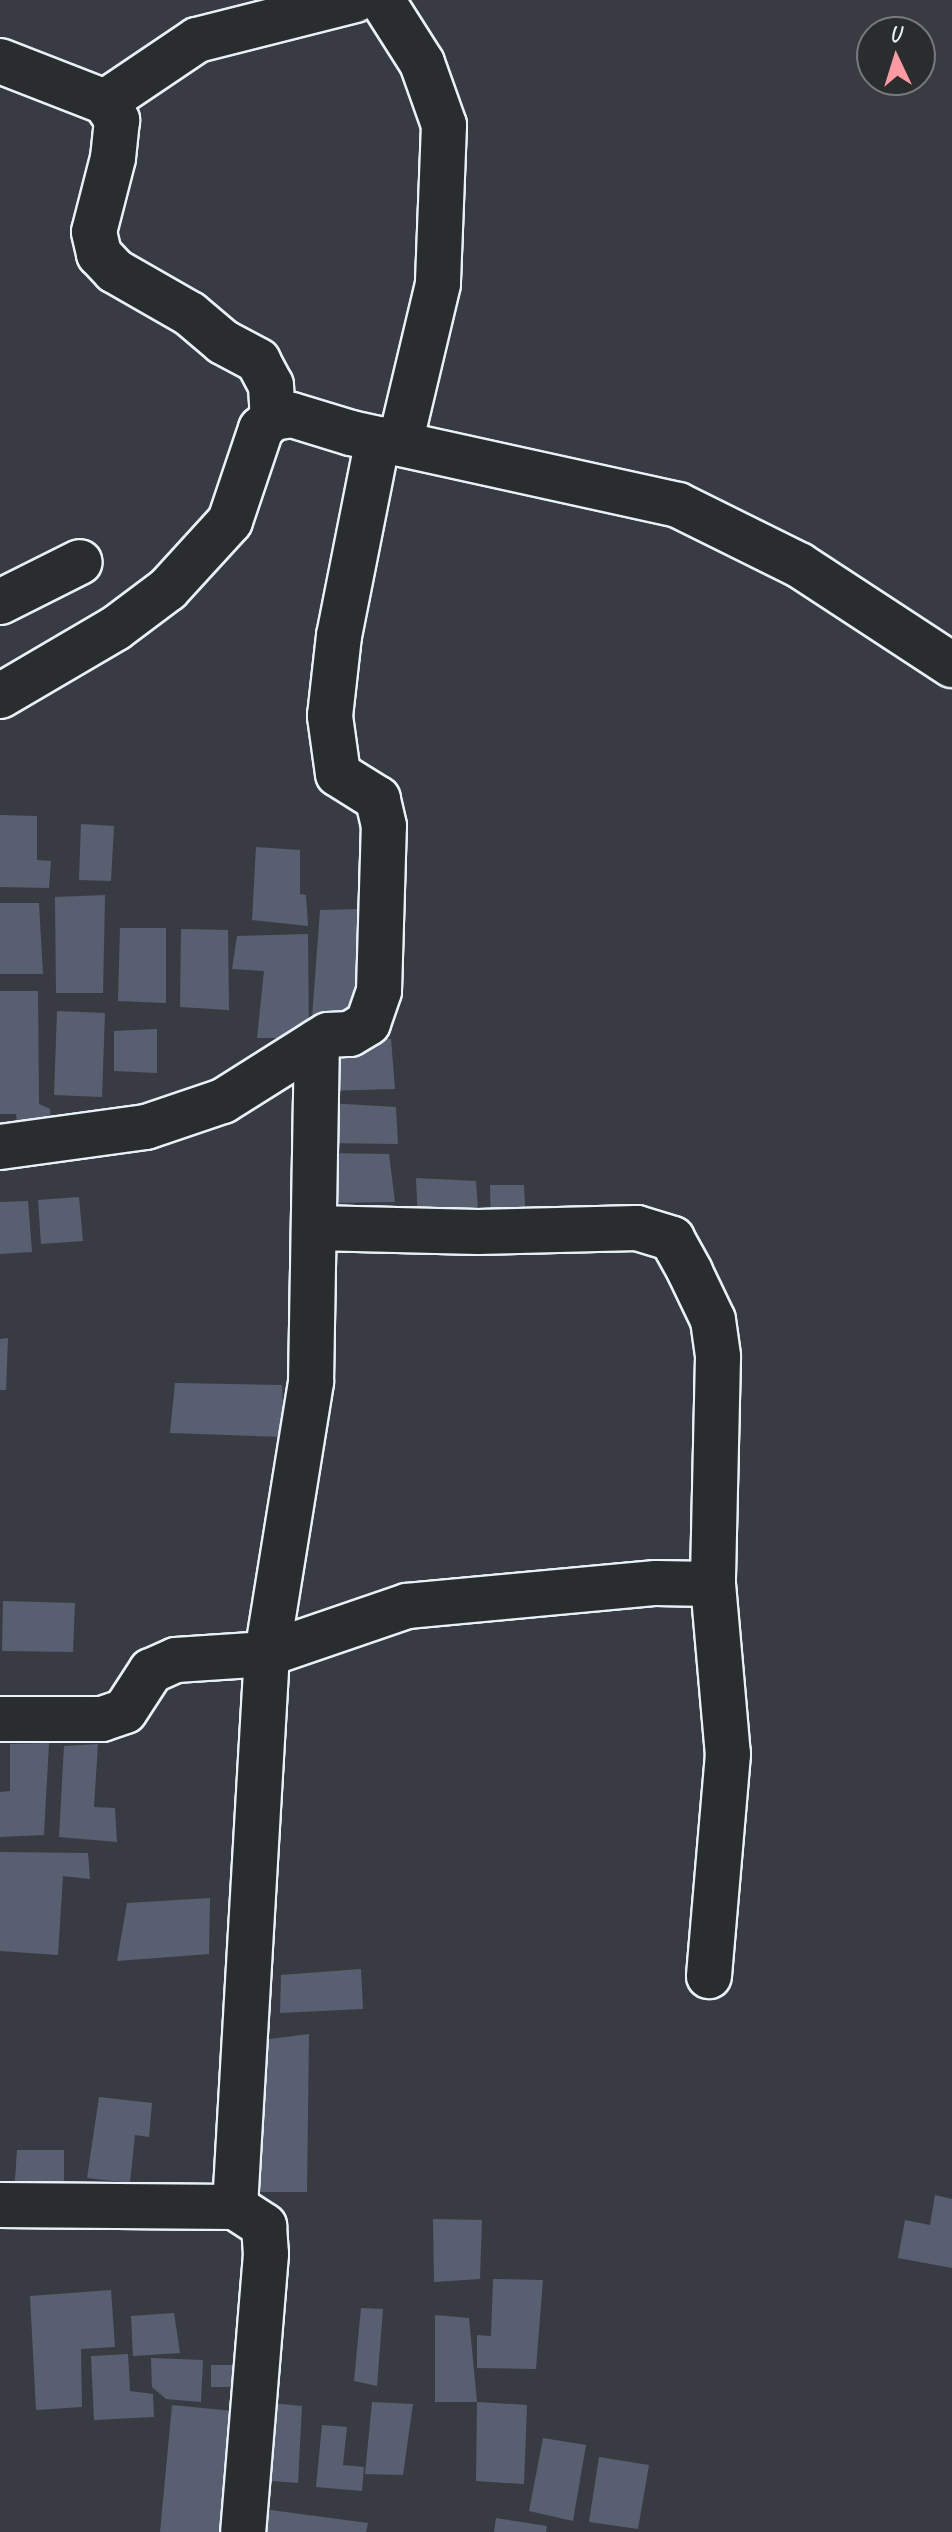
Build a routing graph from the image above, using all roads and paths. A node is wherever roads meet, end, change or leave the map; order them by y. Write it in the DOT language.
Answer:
graph roads {
  1 [pos="355,0"];
  2 [pos="382,0"];
  3 [pos="0,61"];
  4 [pos="105,102"];
  5 [pos="273,418"];
  6 [pos="389,442"];
  7 [pos="80,562"];
  8 [pos="0,602"];
  9 [pos="952,665"];
  10 [pos="0,696"];
  11 [pos="317,1042"];
  12 [pos="0,1147"];
  13 [pos="315,1228"];
  14 [pos="713,1584"];
  15 [pos="267,1654"];
  16 [pos="0,1719"];
  17 [pos="709,1976"];
  18 [pos="0,2205"];
  19 [pos="235,2207"];
  20 [pos="243,2532"];
  1 -- 4 [label="street"];
  2 -- 6 [label="street"];
  3 -- 4 [label="street"];
  4 -- 5 [label="street"];
  5 -- 6 [label="street"];
  5 -- 10 [label="street"];
  6 -- 9 [label="street"];
  6 -- 11 [label="street"];
  7 -- 8 [label="street"];
  11 -- 12 [label="street"];
  11 -- 13 [label="street"];
  13 -- 14 [label="street"];
  13 -- 15 [label="street"];
  14 -- 15 [label="street"];
  14 -- 17 [label="street"];
  15 -- 16 [label="street"];
  15 -- 19 [label="street"];
  18 -- 19 [label="street"];
  19 -- 20 [label="street"];
}
